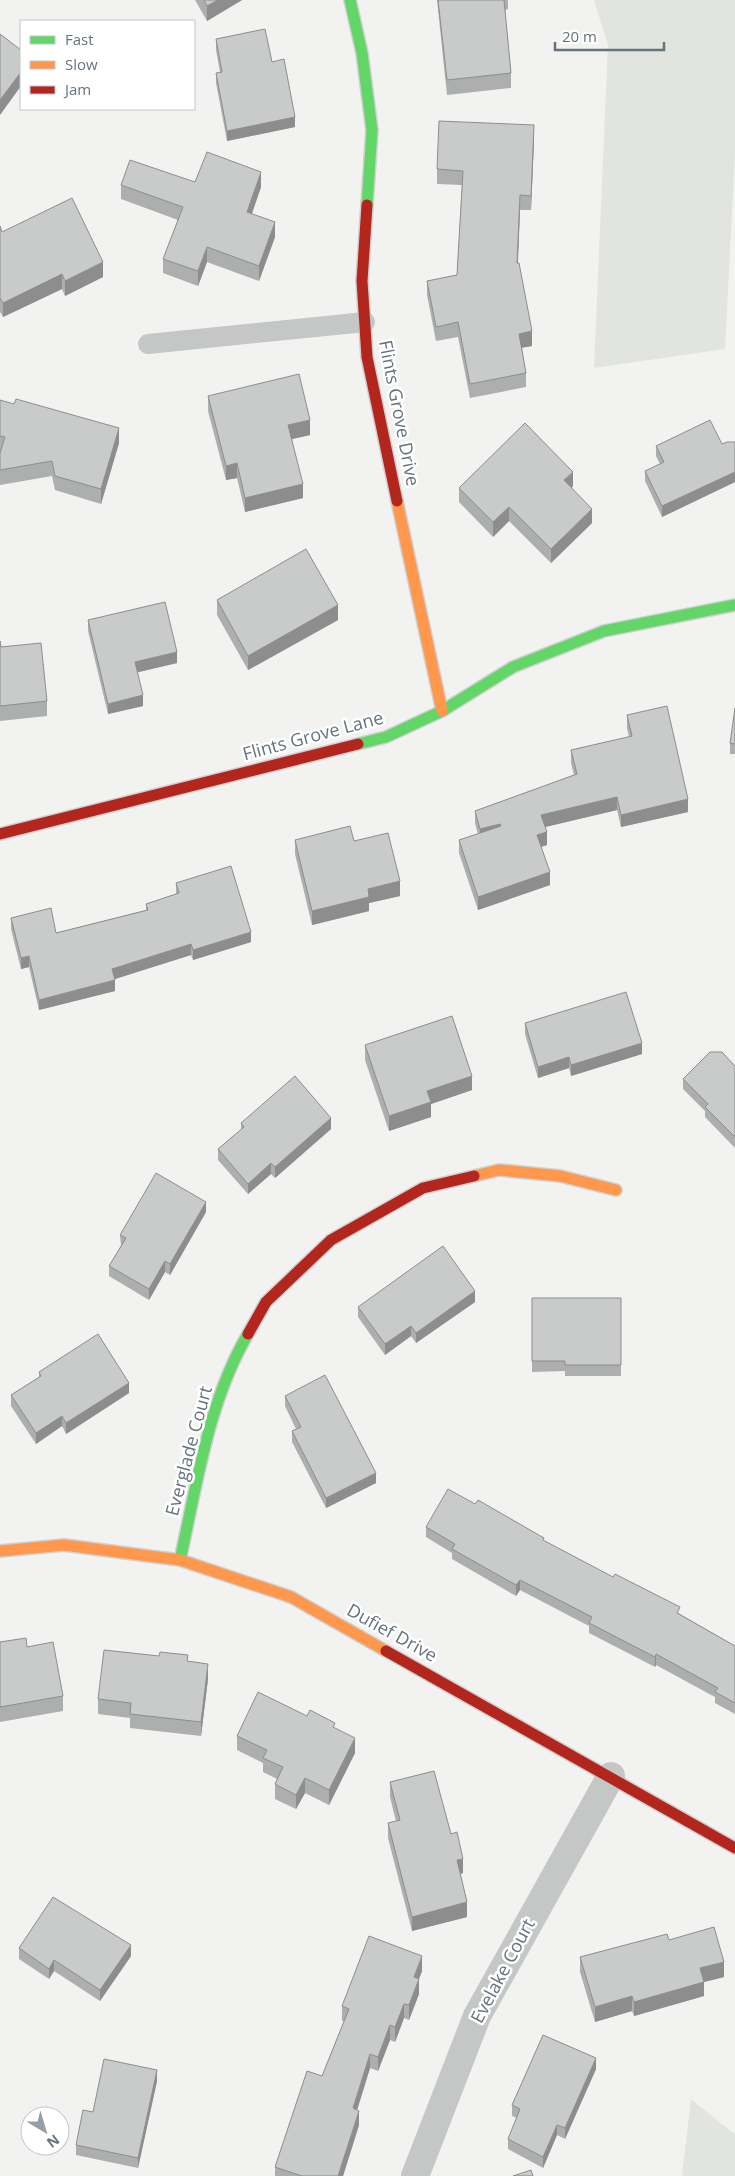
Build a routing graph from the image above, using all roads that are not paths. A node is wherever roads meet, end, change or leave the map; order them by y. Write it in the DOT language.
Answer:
graph roads {
  1 [pos="350,0"];
  2 [pos="365,322"];
  3 [pos="148,344"];
  4 [pos="735,604"];
  5 [pos="442,711"];
  6 [pos="0,834"];
  7 [pos="616,1190"];
  8 [pos="0,1551"];
  9 [pos="180,1560"];
  10 [pos="611,1776"];
  11 [pos="735,1848"];
  12 [pos="414,2176"];
  1 -- 2 [label="street, Flints Grove Drive"];
  2 -- 3 [label="lane"];
  2 -- 5 [label="street, Flints Grove Drive"];
  4 -- 5 [label="street, Flints Grove Lane"];
  5 -- 6 [label="street, Flints Grove Lane"];
  7 -- 9 [label="street, Everglade Court"];
  8 -- 9 [label="street, Dufief Drive"];
  9 -- 10 [label="street, Dufief Drive"];
  10 -- 11 [label="street, Dufief Drive"];
  10 -- 12 [label="street, Evelake Court"];
}
